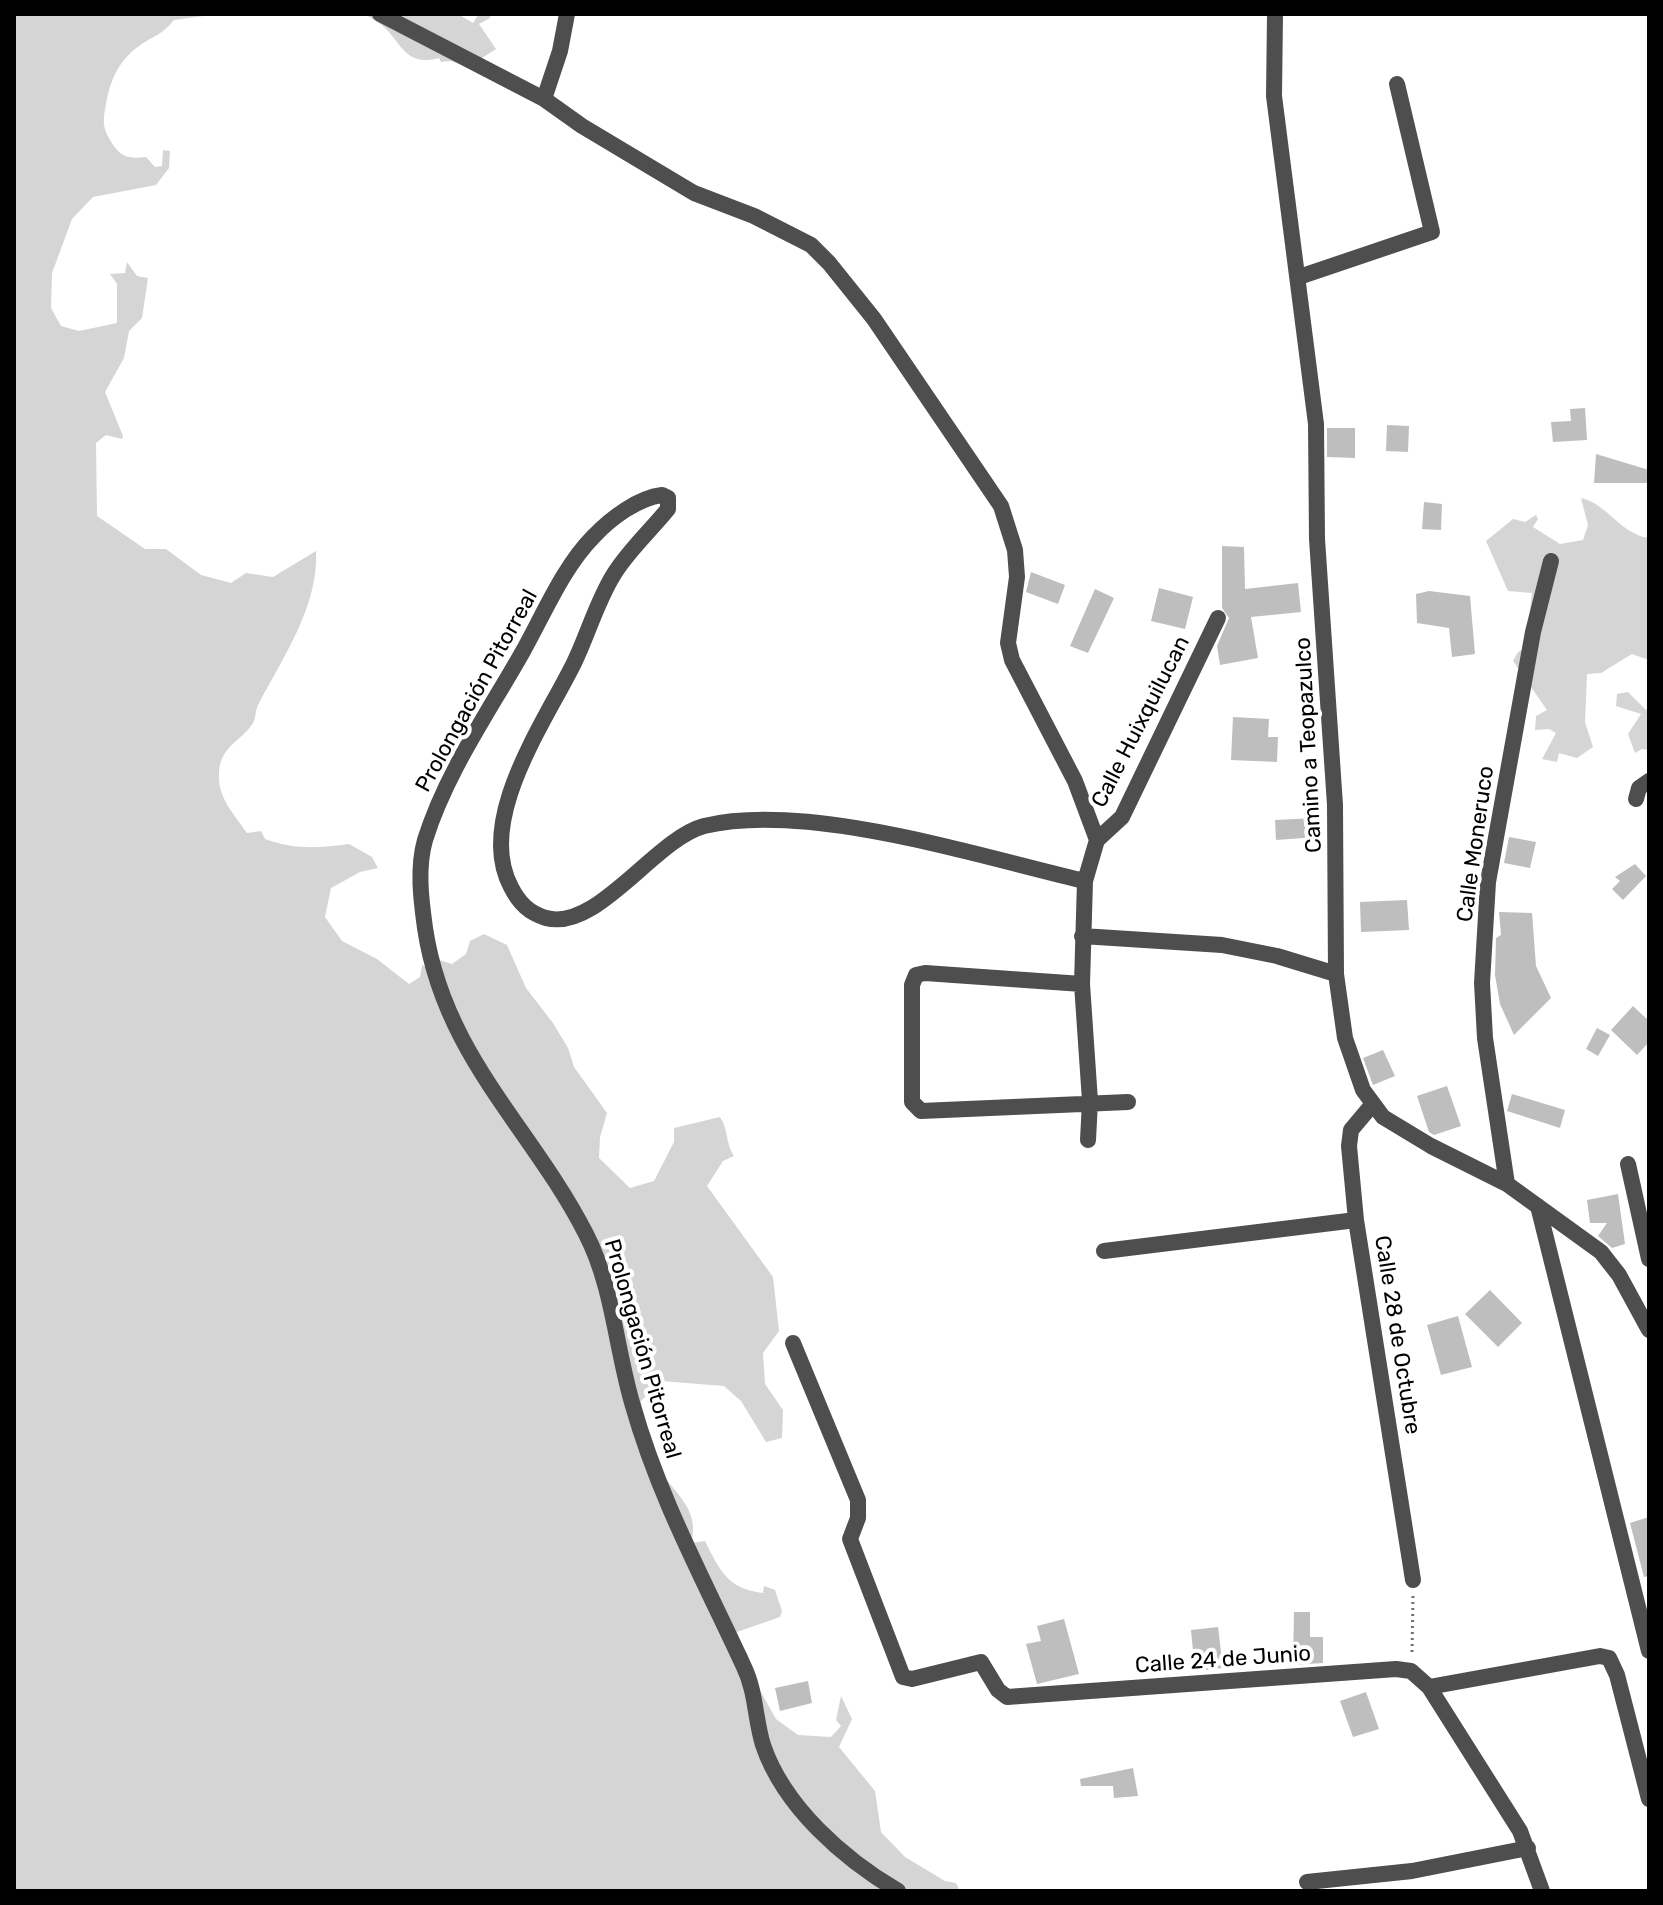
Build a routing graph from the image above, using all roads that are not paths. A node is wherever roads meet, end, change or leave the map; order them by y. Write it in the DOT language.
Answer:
graph roads {
  1 [pos="380,14"];
  2 [pos="567,14"];
  3 [pos="1275,14"];
  4 [pos="1397,84"];
  5 [pos="544,99"];
  6 [pos="1299,277"];
  7 [pos="1551,561"];
  8 [pos="1218,618"];
  9 [pos="1649,781"];
  10 [pos="1636,799"];
  11 [pos="1097,840"];
  12 [pos="1085,881"];
  13 [pos="1082,936"];
  14 [pos="1336,974"];
  15 [pos="1077,984"];
  16 [pos="1090,1101"];
  17 [pos="1128,1102"];
  18 [pos="1372,1105"];
  19 [pos="1088,1140"];
  20 [pos="1628,1164"];
  21 [pos="1507,1184"];
  22 [pos="1538,1206"];
  23 [pos="1356,1220"];
  24 [pos="1104,1251"];
  25 [pos="1649,1259"];
  26 [pos="1649,1330"];
  27 [pos="793,1343"];
  28 [pos="1413,1580"];
  29 [pos="1649,1651"];
  30 [pos="1429,1687"];
  31 [pos="1649,1799"];
  32 [pos="1528,1848"];
  33 [pos="1307,1882"];
  34 [pos="898,1891"];
  35 [pos="1542,1891"];
  1 -- 5 [label="street"];
  2 -- 5 [label="street"];
  3 -- 6 [label="street, Camino a Teopazulco"];
  4 -- 6 [label="street"];
  5 -- 11 [label="street"];
  6 -- 14 [label="street, Camino a Teopazulco"];
  7 -- 21 [label="street, Calle Moneruco"];
  8 -- 11 [label="street, Calle Huixquilucan"];
  9 -- 10 [label="street"];
  11 -- 12 [label="street"];
  12 -- 13 [label="street"];
  12 -- 34 [label="street, Prolongación Pitorreal"];
  13 -- 14 [label="street"];
  13 -- 15 [label="street"];
  14 -- 18 [label="street, Camino a Teopazulco"];
  15 -- 16 [label="street"];
  15 -- 16 [label="street"];
  16 -- 17 [label="street"];
  16 -- 19 [label="street"];
  18 -- 21 [label="street"];
  18 -- 23 [label="street, Calle 28 de Octubre"];
  20 -- 25 [label="street"];
  21 -- 22 [label="street"];
  22 -- 26 [label="street"];
  22 -- 29 [label="street"];
  23 -- 24 [label="street"];
  23 -- 28 [label="street, Calle 28 de Octubre"];
  27 -- 30 [label="street, Calle 24 de Junio"];
  30 -- 31 [label="street"];
  30 -- 32 [label="street"];
  32 -- 33 [label="street"];
  32 -- 35 [label="street"];
}
